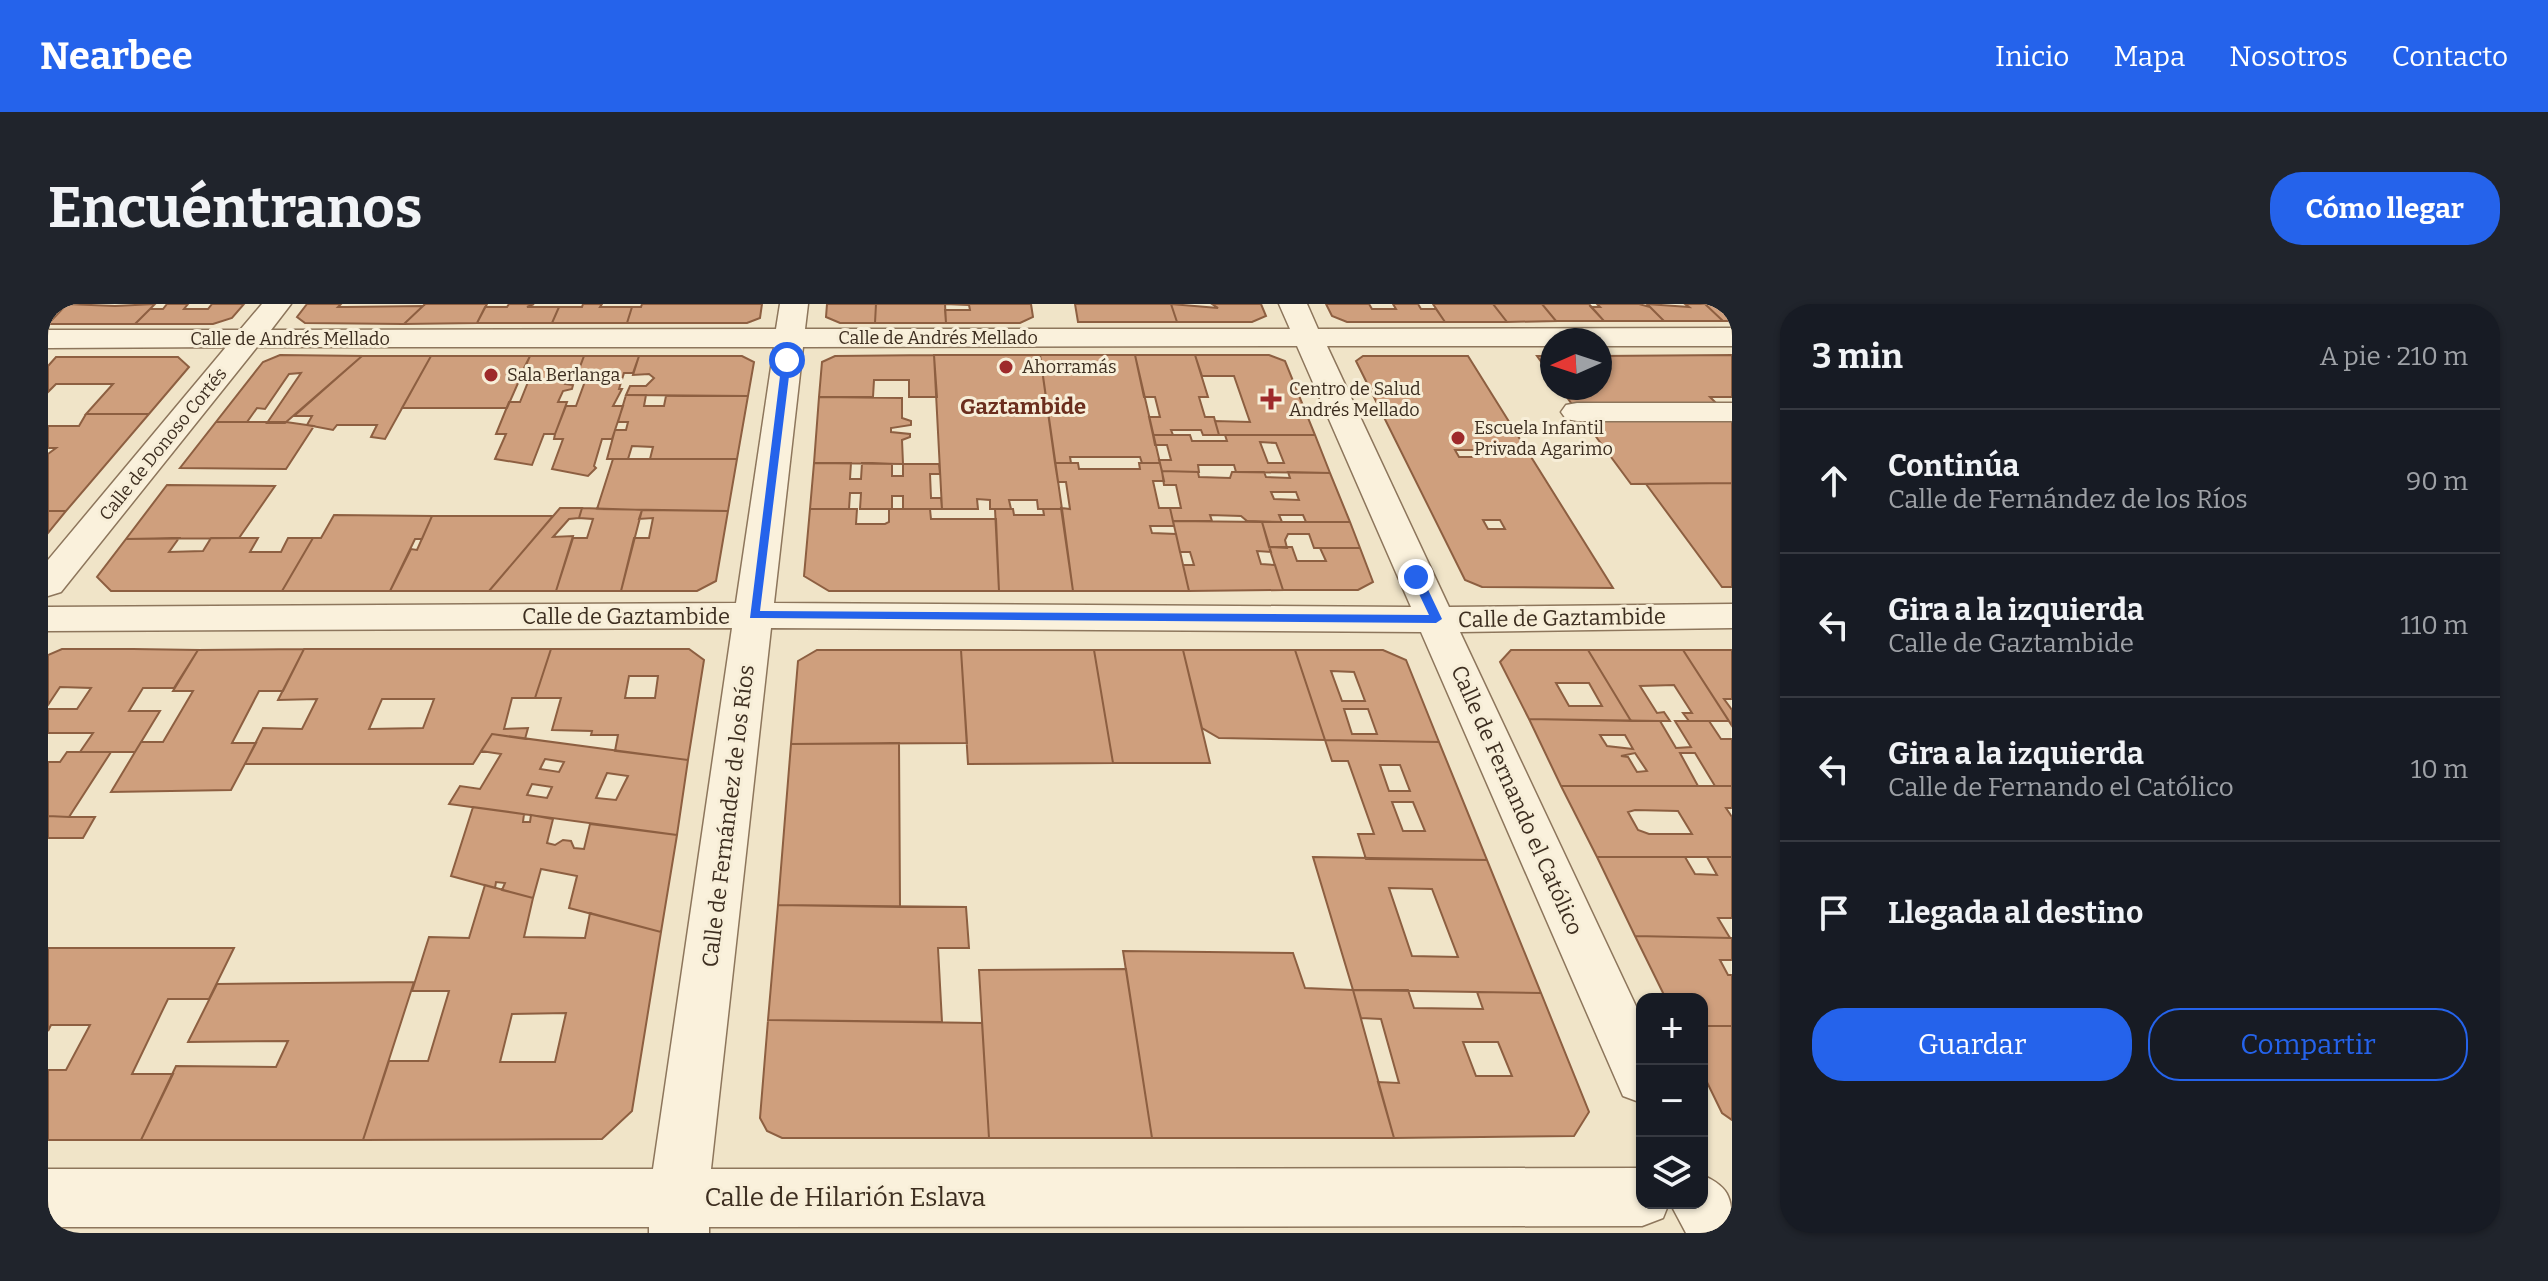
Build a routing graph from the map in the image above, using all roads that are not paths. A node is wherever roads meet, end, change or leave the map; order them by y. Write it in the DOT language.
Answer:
graph roads {
  1 [pos="277,304"];
  2 [pos="792,321"];
  3 [pos="1301,321"];
  4 [pos="1732,337"];
  5 [pos="48,339"];
  6 [pos="250,339"];
  7 [pos="1577,412"];
  8 [pos="1732,412"];
  9 [pos="48,584"];
  10 [pos="754,615"];
  11 [pos="1732,616"];
  12 [pos="48,619"];
  13 [pos="1436,619"];
  14 [pos="1636,1065"];
  15 [pos="1636,1197"];
  16 [pos="1708,1197"];
  17 [pos="1732,1197"];
  18 [pos="48,1198"];
  19 [pos="1704,1209"];
  20 [pos="679,1215"];
  21 [pos="1722,1233"];
  1 -- 6 [label="street, Calle de Donoso Cortés"];
  2 -- 3 [label="street, Calle de Andrés Mellado"];
  2 -- 6 [label="street, Calle de Andrés Mellado"];
  2 -- 10 [label="street, Calle de Fernández de los Ríos"];
  3 -- 4 [label="street, Calle de Andrés Mellado"];
  3 -- 13 [label="street, Calle de Fernando el Católico"];
  5 -- 6 [label="street, Calle de Andrés Mellado"];
  6 -- 9 [label="street, Calle de Donoso Cortés"];
  7 -- 8 [label="street"];
  10 -- 12 [label="street, Calle de Gaztambide"];
  10 -- 13 [label="street, Calle de Gaztambide"];
  10 -- 20 [label="street, Calle de Fernández de los Ríos"];
  11 -- 13 [label="street, Calle de Gaztambide"];
  13 -- 14 [label="street, Calle de Fernando el Católico"];
  15 -- 20 [label="street, Calle de Hilarión Eslava"];
  16 -- 17 [label="street"];
  18 -- 20 [label="street, Calle de Hilarión Eslava"];
  19 -- 21 [label="street"];
}
